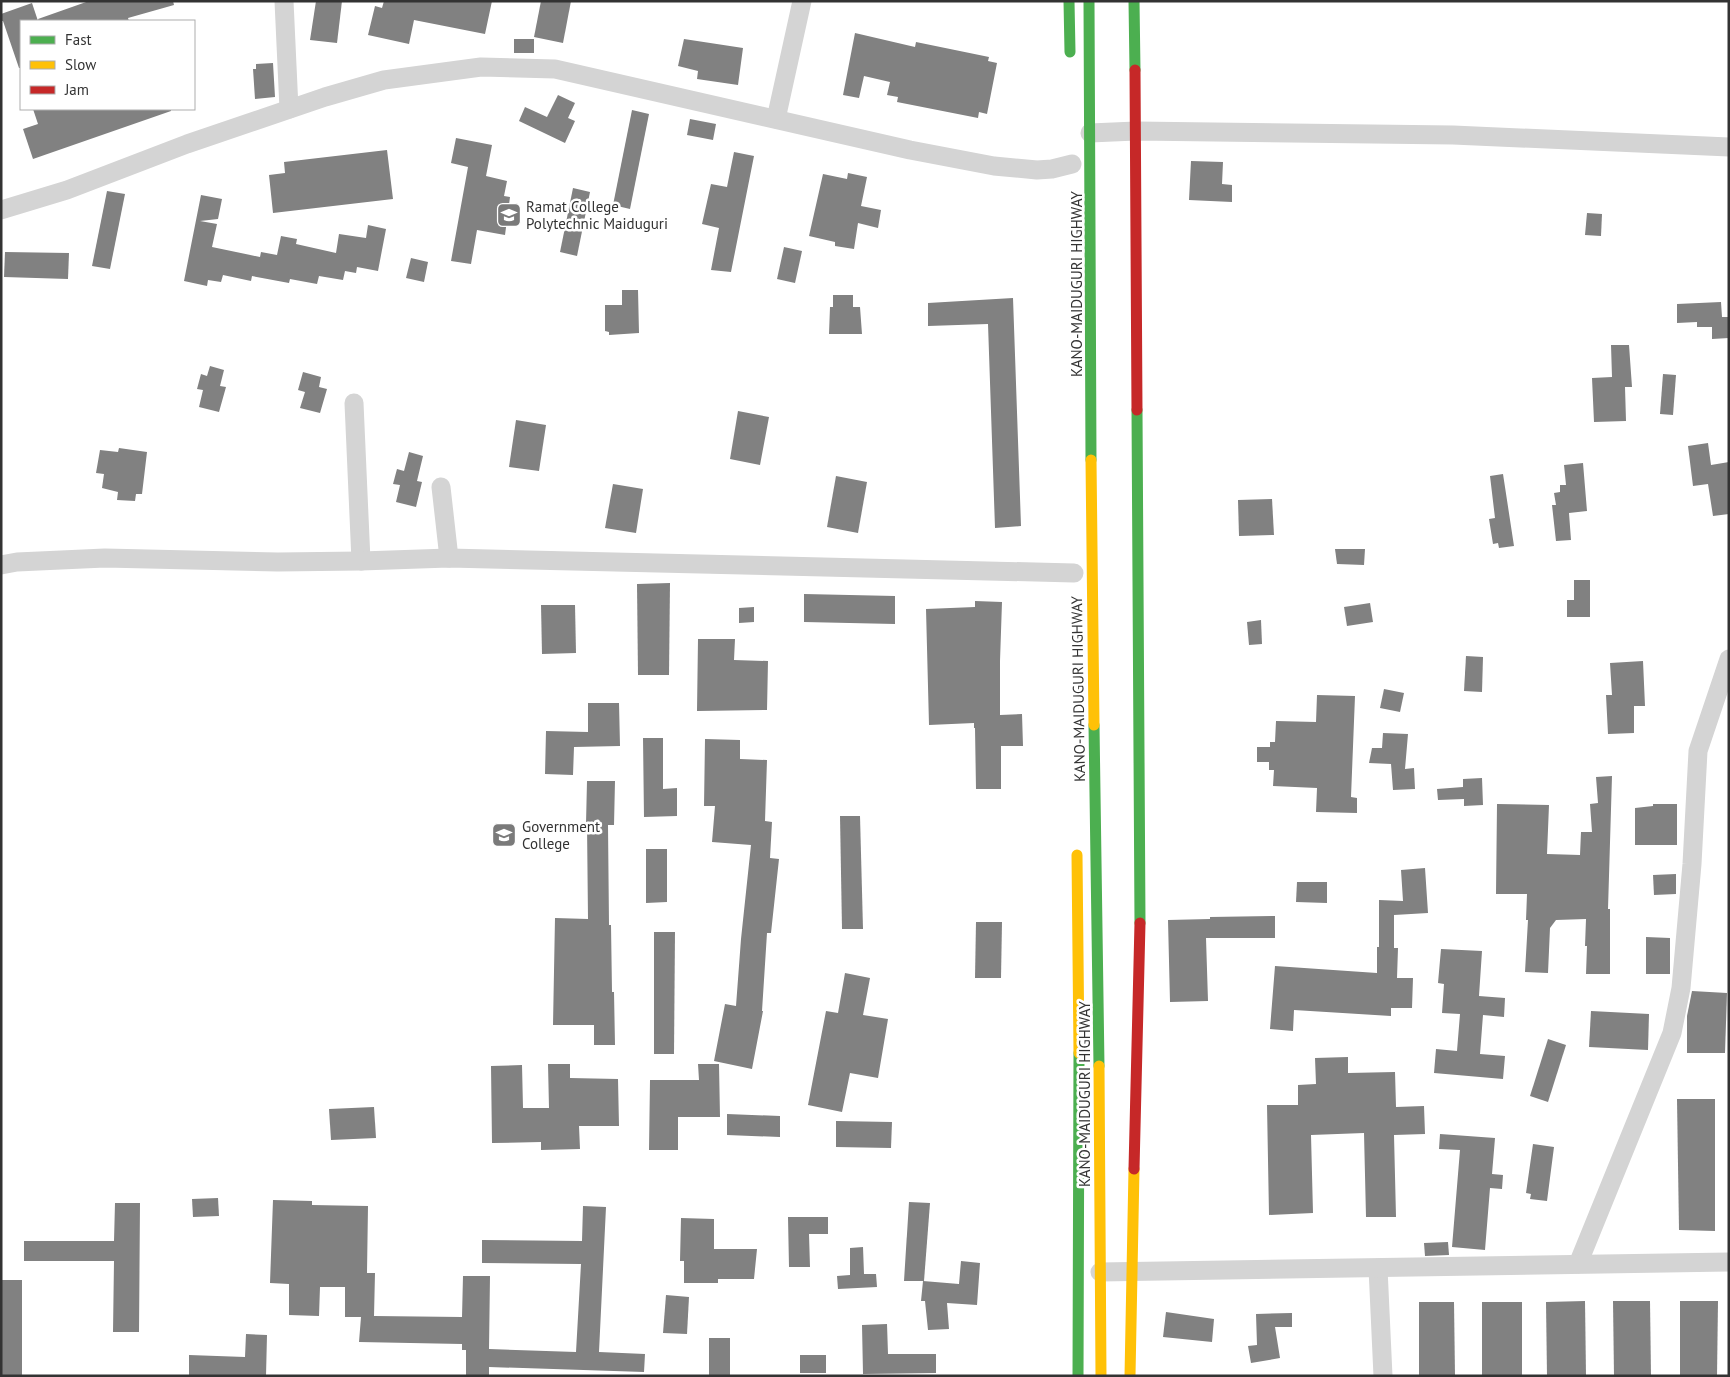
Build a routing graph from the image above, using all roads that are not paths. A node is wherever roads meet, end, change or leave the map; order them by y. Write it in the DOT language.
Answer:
graph roads {
  1 [pos="284,1"];
  2 [pos="802,1"];
  3 [pos="1069,1"];
  4 [pos="1089,1"];
  5 [pos="1134,1"];
  6 [pos="1070,59"];
  7 [pos="289,109"];
  8 [pos="776,119"];
  9 [pos="1136,131"];
  10 [pos="1090,133"];
  11 [pos="1729,147"];
  12 [pos="1072,165"];
  13 [pos="1,210"];
  14 [pos="354,403"];
  15 [pos="441,487"];
  16 [pos="449,558"];
  17 [pos="361,561"];
  18 [pos="1,565"];
  19 [pos="1074,573"];
  20 [pos="1729,659"];
  21 [pos="1077,844"];
  22 [pos="1729,1262"];
  23 [pos="1578,1264"];
  24 [pos="1378,1268"];
  25 [pos="1100,1272"];
  26 [pos="1131,1272"];
  27 [pos="1078,1376"];
  28 [pos="1101,1376"];
  29 [pos="1130,1376"];
  30 [pos="1383,1376"];
  1 -- 7 [label="street"];
  2 -- 8 [label="street"];
  3 -- 6 [label="main road"];
  4 -- 10 [label="main road, KANO-MAIDUGURI HIGHWAY"];
  5 -- 9 [label="main road"];
  7 -- 8 [label="street"];
  7 -- 13 [label="street"];
  8 -- 12 [label="street"];
  9 -- 10 [label="street"];
  9 -- 11 [label="street"];
  9 -- 26 [label="main road"];
  10 -- 25 [label="main road, KANO-MAIDUGURI HIGHWAY"];
  14 -- 17 [label="street"];
  15 -- 16 [label="street"];
  16 -- 17 [label="street"];
  16 -- 19 [label="street"];
  17 -- 18 [label="street"];
  20 -- 23 [label="street"];
  21 -- 27 [label="main road, KANO-MAIDUGURI HIGHWAY"];
  22 -- 23 [label="street"];
  23 -- 24 [label="street"];
  24 -- 26 [label="street"];
  24 -- 30 [label="street"];
  25 -- 26 [label="street"];
  25 -- 28 [label="main road, KANO-MAIDUGURI HIGHWAY"];
  26 -- 29 [label="main road"];
}
